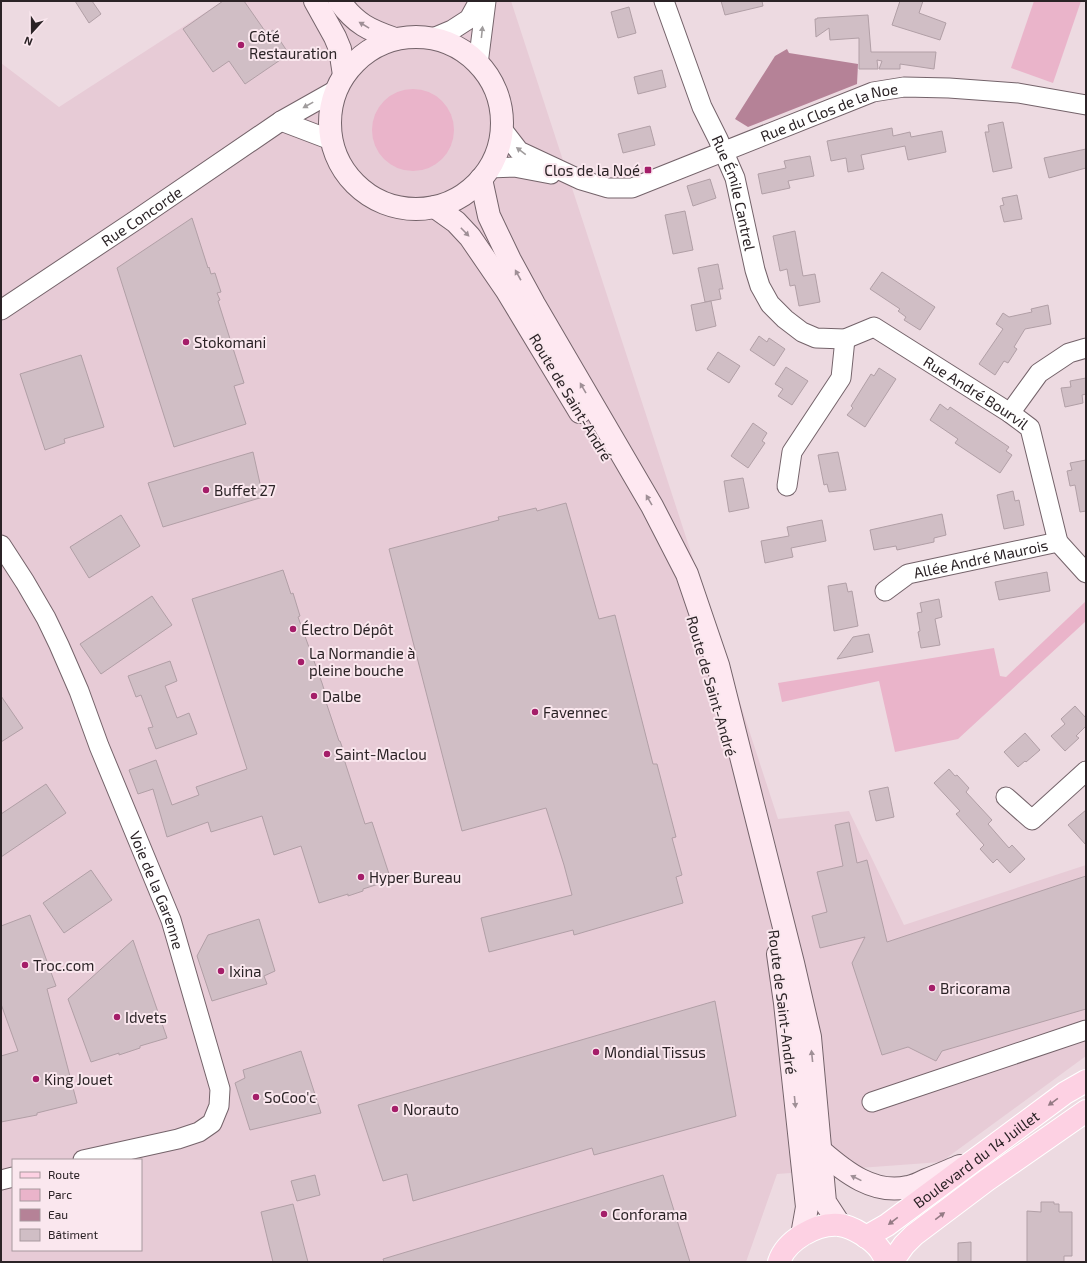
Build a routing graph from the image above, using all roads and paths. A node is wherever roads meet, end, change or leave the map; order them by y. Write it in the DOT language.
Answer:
graph roads {
  1 [pos="315,1"];
  2 [pos="339,1"];
  3 [pos="479,1"];
  4 [pos="486,1"];
  5 [pos="664,1"];
  6 [pos="433,38"];
  7 [pos="396,39"];
  8 [pos="478,64"];
  9 [pos="340,82"];
  10 [pos="1086,105"];
  11 [pos="281,120"];
  12 [pos="502,129"];
  13 [pos="331,140"];
  14 [pos="724,151"];
  15 [pos="485,174"];
  16 [pos="581,180"];
  17 [pos="435,207"];
  18 [pos="1,310"];
  19 [pos="845,339"];
  20 [pos="1086,348"];
  21 [pos="1010,413"];
  22 [pos="787,486"];
  23 [pos="1058,542"];
  24 [pos="1,545"];
  25 [pos="1086,573"];
  26 [pos="884,592"];
  27 [pos="1086,771"];
  28 [pos="1006,797"];
  29 [pos="1086,1030"];
  30 [pos="1086,1081"];
  31 [pos="872,1102"];
  32 [pos="1086,1112"];
  33 [pos="821,1151"];
  34 [pos="88,1159"];
  35 [pos="972,1161"];
  36 [pos="12,1177"];
  37 [pos="1,1180"];
  38 [pos="840,1225"];
  39 [pos="802,1235"];
  40 [pos="866,1237"];
  41 [pos="779,1262"];
  42 [pos="886,1262"];
  43 [pos="892,1262"];
  1 -- 9 [label="main road"];
  7 -- 2 [label="main road, one-way"];
  3 -- 6 [label="street"];
  8 -- 4 [label="street, one-way"];
  5 -- 14 [label="street, Rue Émile Cantrel"];
  6 -- 7 [label="main road"];
  6 -- 8 [label="main road"];
  7 -- 9 [label="main road"];
  8 -- 12 [label="main road"];
  9 -- 11 [label="street, Rue Concorde, one-way"];
  9 -- 13 [label="main road"];
  10 -- 14 [label="street, Rue du Clos de la Noe"];
  11 -- 13 [label="street"];
  11 -- 18 [label="street, Rue Concorde"];
  12 -- 15 [label="main road"];
  16 -- 12 [label="street, Rue du Clos de la Noe, one-way"];
  13 -- 17 [label="main road"];
  14 -- 16 [label="street, Rue du Clos de la Noe"];
  14 -- 19 [label="street, Rue Émile Cantrel"];
  15 -- 16 [label="street, Rue du Clos de la Noe"];
  15 -- 17 [label="main road"];
  33 -- 15 [label="main road, Route de Saint-André, one-way"];
  17 -- 39 [label="main road, Route de Saint-André, one-way"];
  19 -- 21 [label="street, Rue André Bourvil"];
  19 -- 22 [label="street"];
  20 -- 21 [label="street"];
  21 -- 23 [label="street, Rue André Bourvil"];
  23 -- 25 [label="street, Rue André Bourvil"];
  23 -- 26 [label="street, Allée André Maurois"];
  24 -- 34 [label="street, Voie de la Garenne"];
  27 -- 28 [label="street"];
  29 -- 31 [label="street"];
  30 -- 35 [label="main road, Boulevard du 14 Juillet, one-way"];
  43 -- 32 [label="main road, Boulevard du 14 Juillet, one-way"];
  35 -- 33 [label="main road, one-way"];
  33 -- 38 [label="main road, Route de Saint-André"];
  35 -- 40 [label="main road, Boulevard du 14 Juillet, one-way"];
  36 -- 37 [label="street"];
  38 -- 39 [label="main road"];
  38 -- 40 [label="main road"];
  39 -- 41 [label="main road"];
  40 -- 42 [label="main road"];
}
